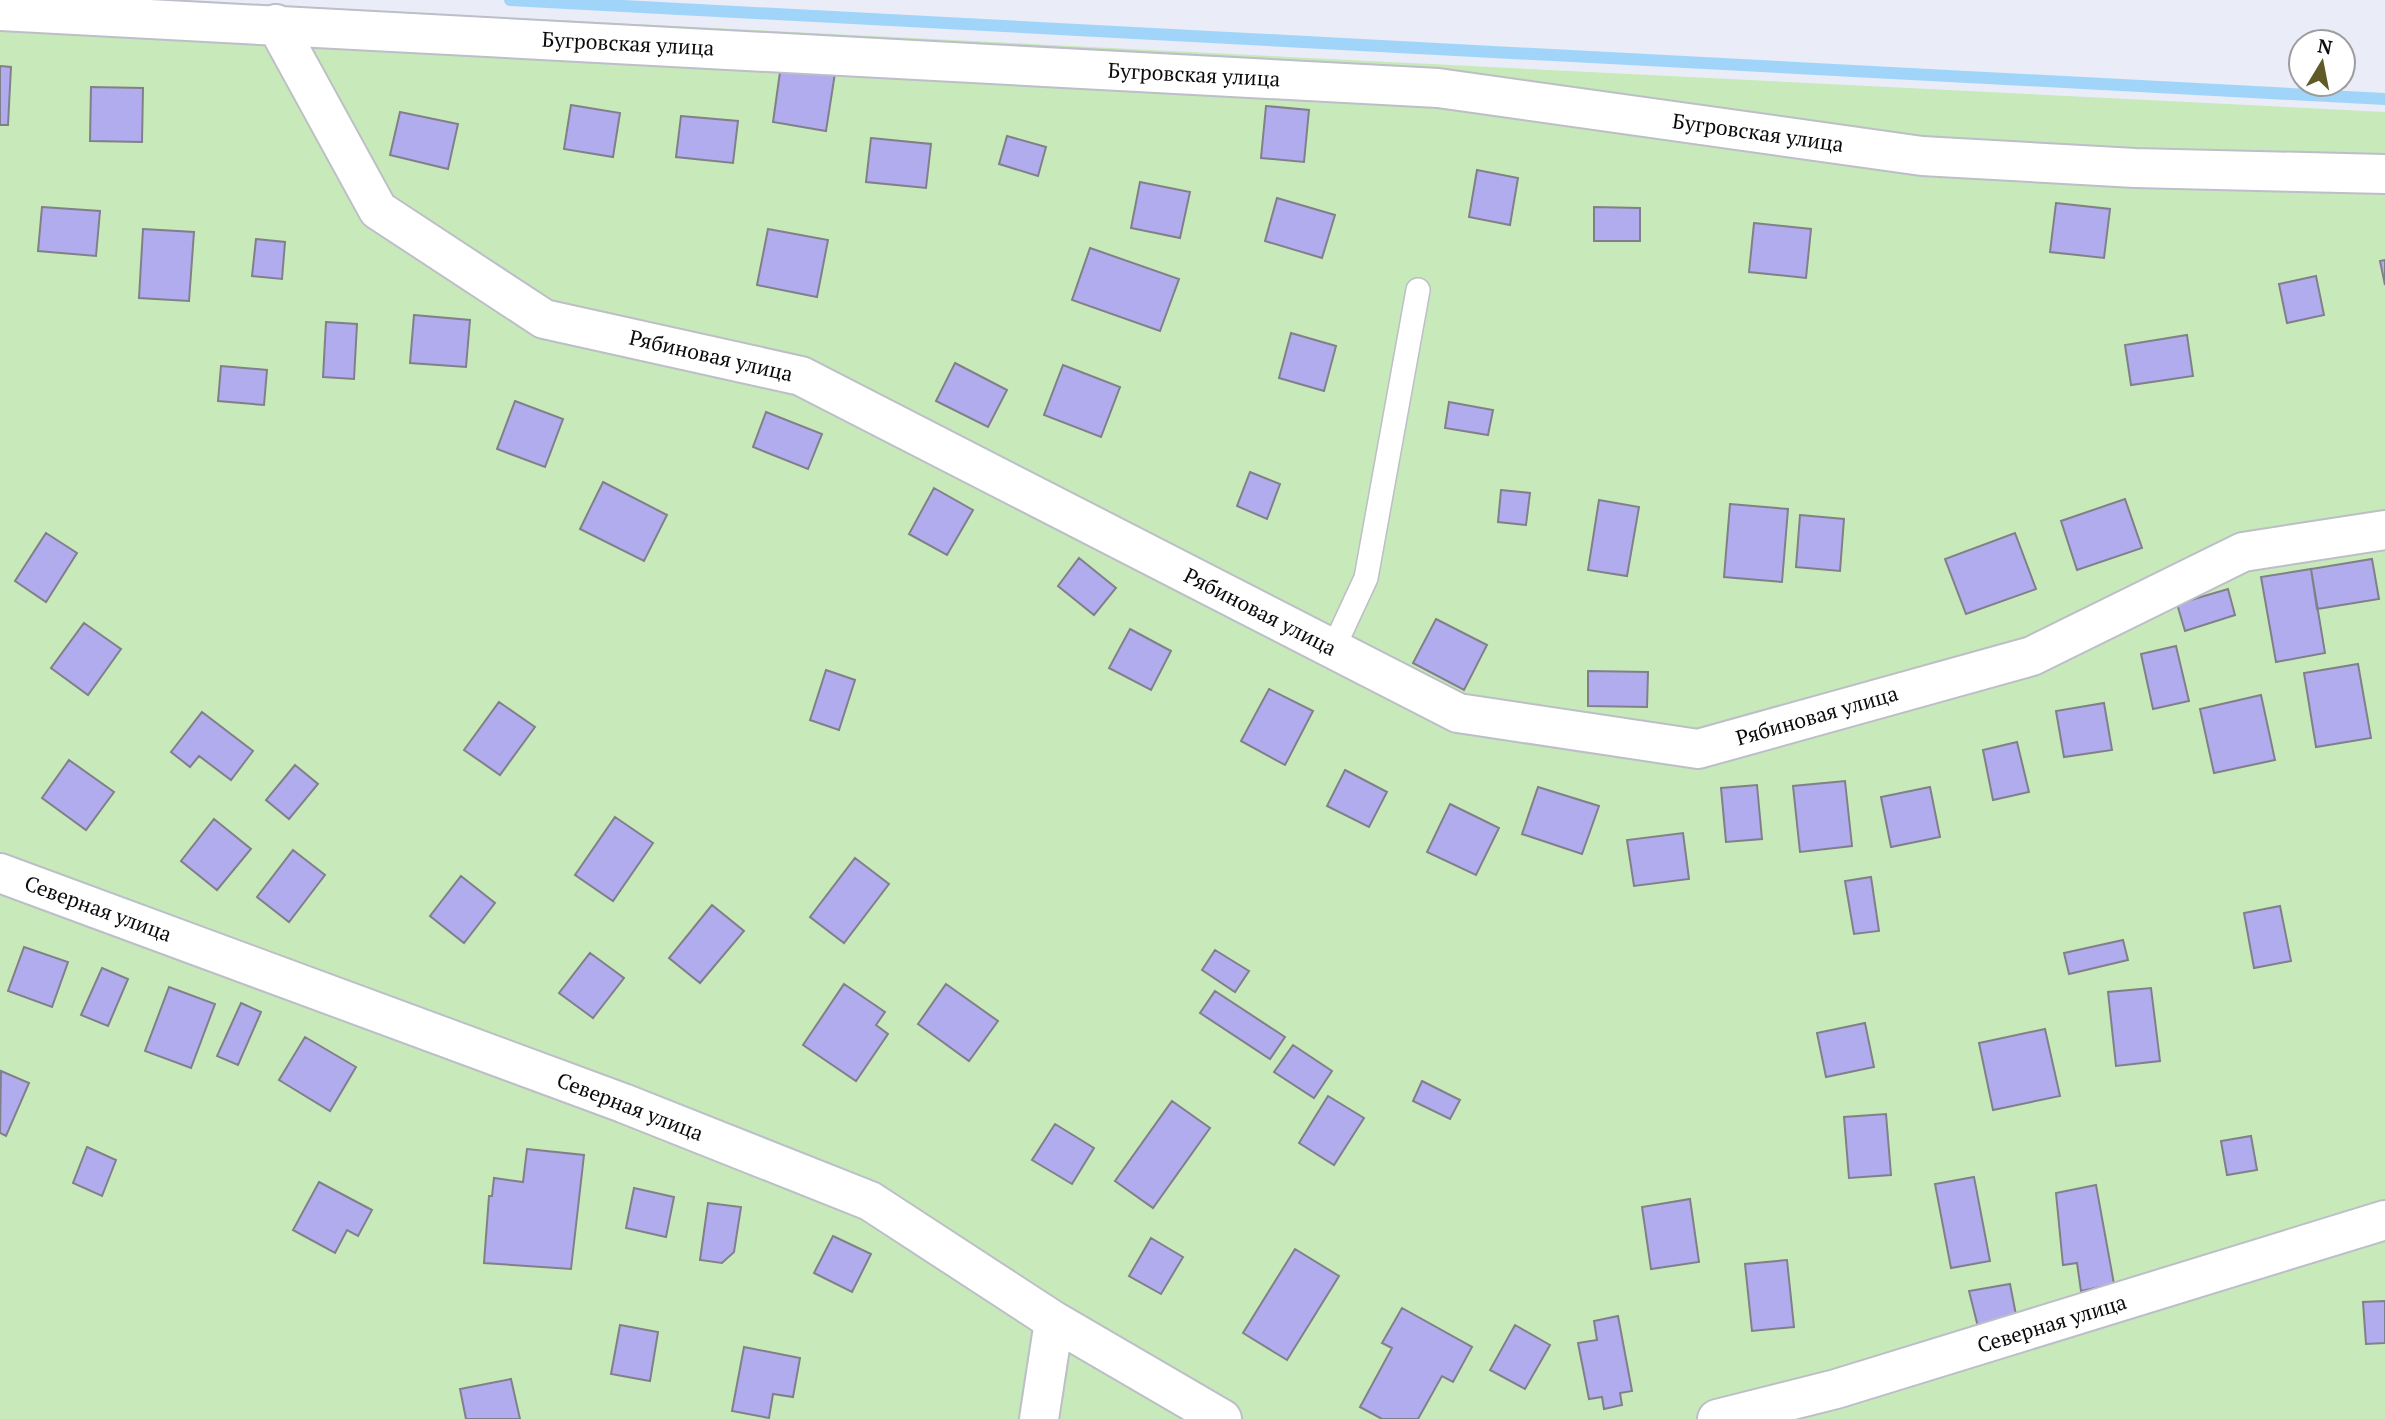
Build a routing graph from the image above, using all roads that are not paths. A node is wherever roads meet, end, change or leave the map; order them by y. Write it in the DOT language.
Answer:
graph roads {
  1 [pos="0,11"];
  2 [pos="276,24"];
  3 [pos="2385,174"];
  4 [pos="1418,290"];
  5 [pos="2385,530"];
  6 [pos="1333,649"];
  7 [pos="0,873"];
  8 [pos="2385,1220"];
  9 [pos="1054,1321"];
  10 [pos="1039,1419"];
  11 [pos="1222,1419"];
  12 [pos="1717,1419"];
  1 -- 2 [label="street, Бугровская улица"];
  2 -- 3 [label="street, Бугровская улица"];
  2 -- 6 [label="street, Рябиновая улица"];
  4 -- 6 [label="lane"];
  5 -- 6 [label="street, Рябиновая улица"];
  7 -- 9 [label="street, Северная улица"];
  8 -- 12 [label="street, Северная улица"];
  9 -- 10 [label="street"];
  9 -- 11 [label="street, Северная улица"];
}
